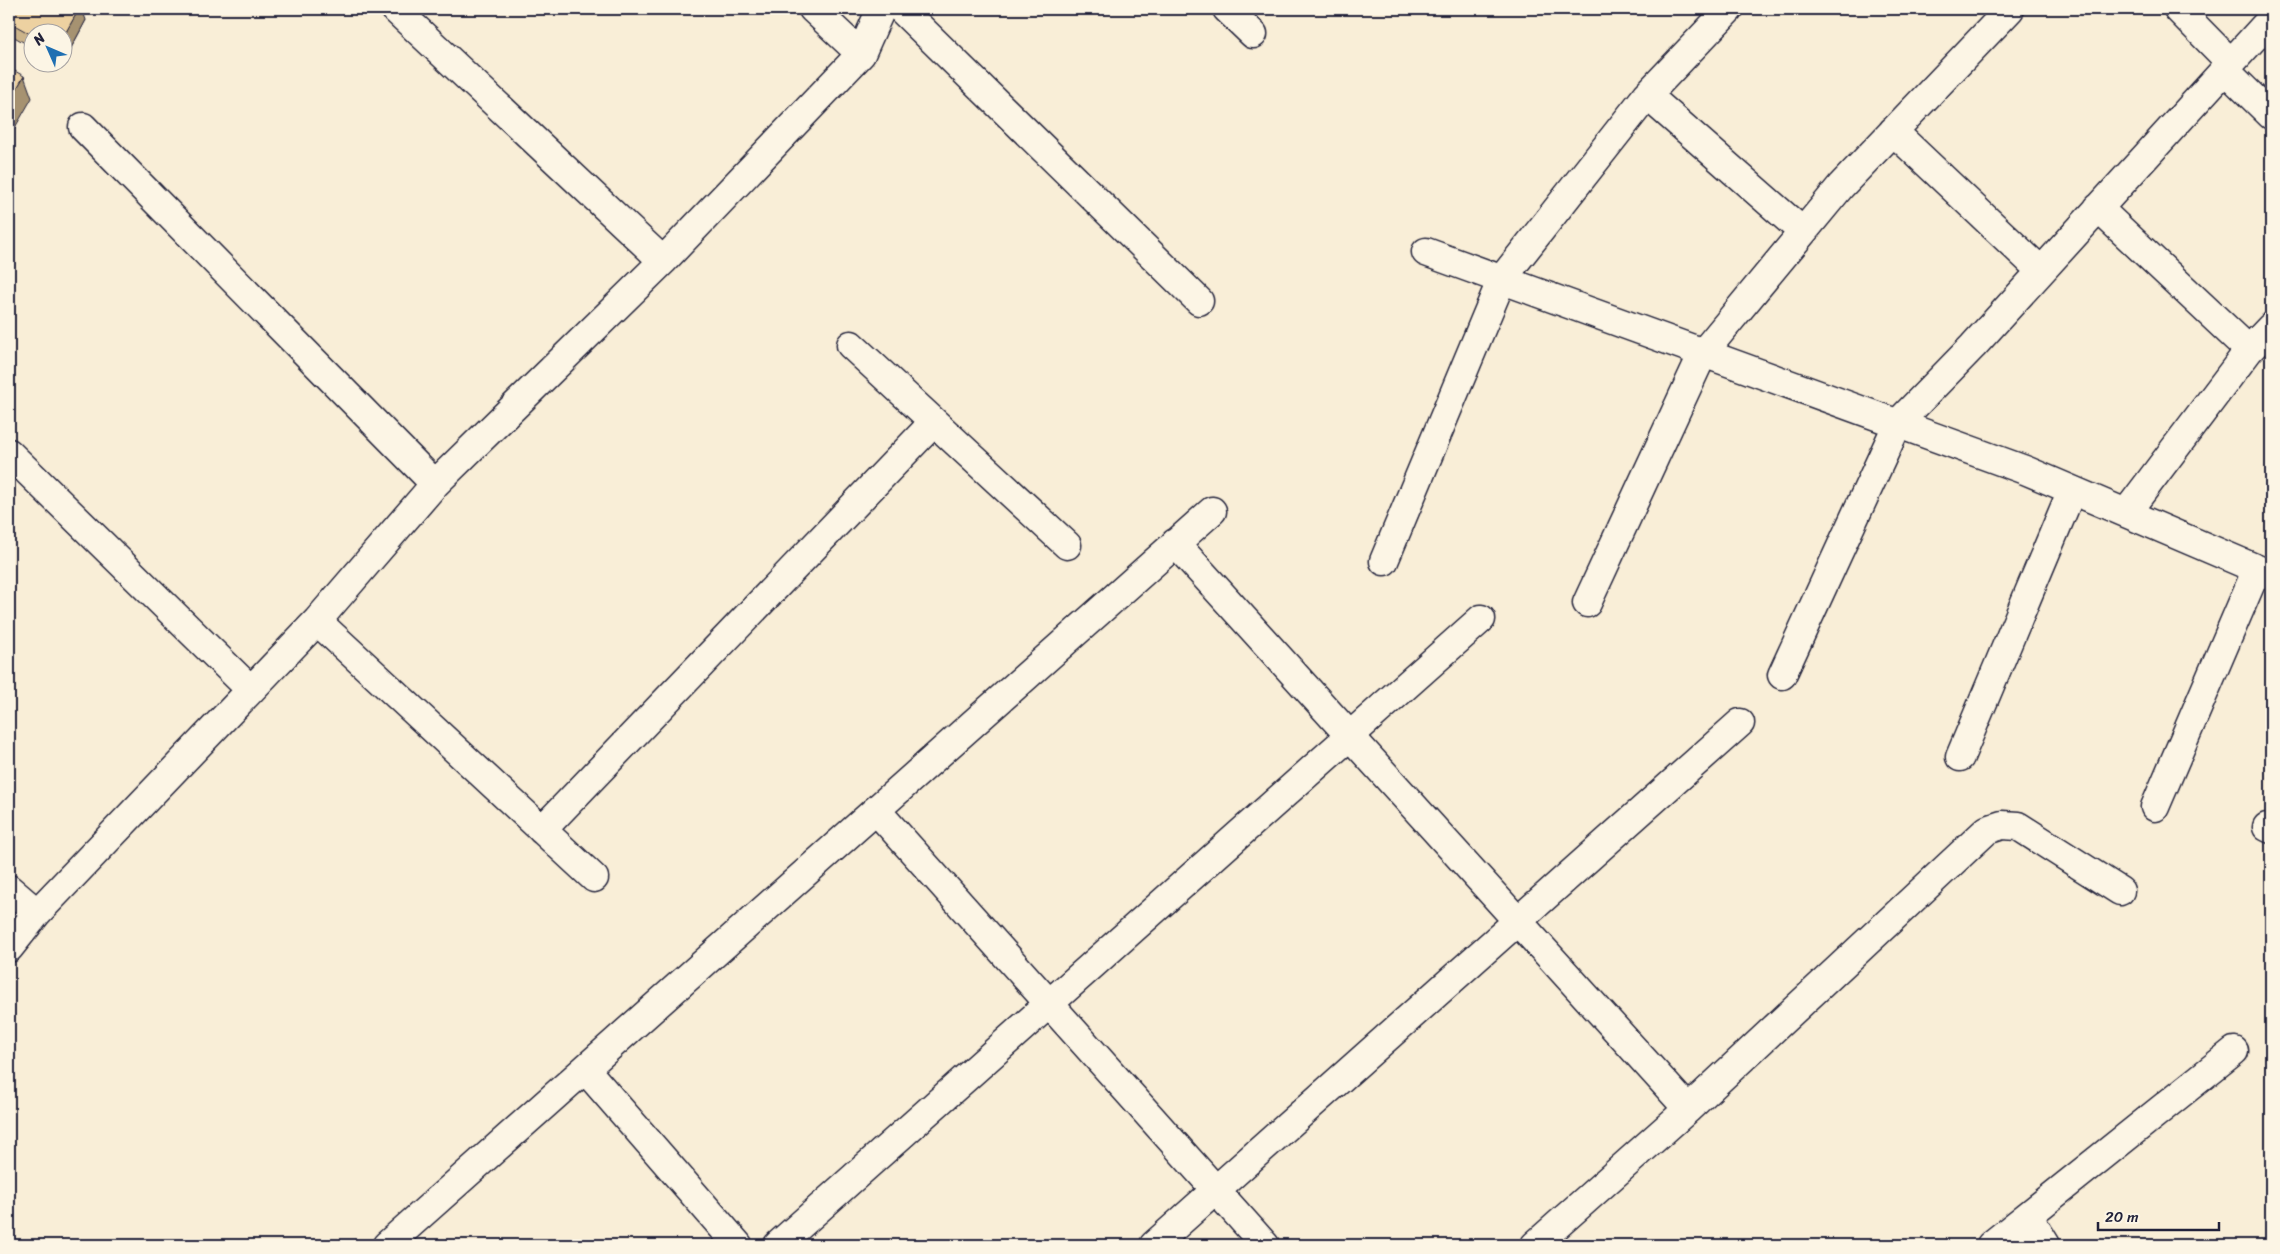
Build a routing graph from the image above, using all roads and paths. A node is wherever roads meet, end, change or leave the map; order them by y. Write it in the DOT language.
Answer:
graph roads {
  1 [pos="394,9"];
  2 [pos="813,9"];
  3 [pos="881,9"];
  4 [pos="901,9"];
  5 [pos="1227,9"];
  6 [pos="1729,9"];
  7 [pos="2178,9"];
  8 [pos="1997,13"];
  9 [pos="2271,19"];
  10 [pos="1254,34"];
  11 [pos="861,54"];
  12 [pos="2228,67"];
  13 [pos="1647,95"];
  14 [pos="2271,116"];
  15 [pos="83,127"];
  16 [pos="1893,131"];
  17 [pos="2098,208"];
  18 [pos="1802,232"];
  19 [pos="1426,252"];
  20 [pos="663,261"];
  21 [pos="2041,271"];
  22 [pos="1502,279"];
  23 [pos="1199,301"];
  24 [pos="2271,327"];
  25 [pos="851,345"];
  26 [pos="2249,350"];
  27 [pos="1703,353"];
  28 [pos="934,422"];
  29 [pos="1898,423"];
  30 [pos="9,453"];
  31 [pos="435,484"];
  32 [pos="2072,490"];
  33 [pos="1212,511"];
  34 [pos="2126,513"];
  35 [pos="1175,543"];
  36 [pos="1067,545"];
  37 [pos="1384,561"];
  38 [pos="2264,572"];
  39 [pos="1587,603"];
  40 [pos="1481,619"];
  41 [pos="317,621"];
  42 [pos="1782,675"];
  43 [pos="251,690"];
  44 [pos="1740,723"];
  45 [pos="1350,736"];
  46 [pos="1960,757"];
  47 [pos="2155,807"];
  48 [pos="876,810"];
  49 [pos="542,830"];
  50 [pos="594,878"];
  51 [pos="9,889"];
  52 [pos="2120,891"];
  53 [pos="37,913"];
  54 [pos="1518,922"];
  55 [pos="9,948"];
  56 [pos="1049,1003"];
  57 [pos="2234,1051"];
  58 [pos="585,1068"];
  59 [pos="1688,1109"];
  60 [pos="1216,1190"];
  61 [pos="2028,1216"];
  62 [pos="387,1245"];
  63 [pos="738,1245"];
  64 [pos="778,1245"];
  65 [pos="1154,1245"];
  66 [pos="1266,1245"];
  67 [pos="1535,1245"];
  68 [pos="1991,1245"];
  69 [pos="2046,1245"];
  1 -- 20 [label="street"];
  2 -- 11 [label="street"];
  3 -- 11 [label="street"];
  4 -- 23 [label="street"];
  5 -- 10 [label="street"];
  6 -- 13 [label="street"];
  7 -- 12 [label="street"];
  8 -- 16 [label="street"];
  9 -- 12 [label="street"];
  11 -- 20 [label="street"];
  12 -- 14 [label="street"];
  12 -- 17 [label="street"];
  13 -- 18 [label="street"];
  13 -- 22 [label="street"];
  15 -- 31 [label="street"];
  16 -- 18 [label="street"];
  16 -- 21 [label="street"];
  17 -- 21 [label="street"];
  17 -- 26 [label="street"];
  18 -- 27 [label="street"];
  19 -- 22 [label="street"];
  20 -- 31 [label="street"];
  21 -- 29 [label="street"];
  22 -- 27 [label="street"];
  22 -- 37 [label="street"];
  24 -- 26 [label="street"];
  25 -- 28 [label="street"];
  26 -- 34 [label="street"];
  27 -- 29 [label="street"];
  27 -- 39 [label="street"];
  28 -- 36 [label="street"];
  28 -- 49 [label="street"];
  29 -- 32 [label="street"];
  29 -- 42 [label="street"];
  30 -- 43 [label="street"];
  31 -- 41 [label="street"];
  32 -- 34 [label="street"];
  32 -- 46 [label="street"];
  33 -- 35 [label="street"];
  34 -- 38 [label="street"];
  35 -- 45 [label="street"];
  35 -- 48 [label="street"];
  38 -- 47 [label="street"];
  40 -- 45 [label="street"];
  41 -- 43 [label="street"];
  41 -- 49 [label="street"];
  43 -- 53 [label="street"];
  44 -- 54 [label="street"];
  45 -- 54 [label="street"];
  45 -- 56 [label="street"];
  48 -- 56 [label="street"];
  48 -- 58 [label="street"];
  49 -- 50 [label="street"];
  51 -- 53 [label="street"];
  52 -- 59 [label="street"];
  53 -- 55 [label="street"];
  54 -- 59 [label="street"];
  54 -- 60 [label="street"];
  56 -- 60 [label="street"];
  56 -- 64 [label="street"];
  57 -- 61 [label="street"];
  58 -- 62 [label="street"];
  58 -- 63 [label="street"];
  59 -- 67 [label="street"];
  60 -- 65 [label="street"];
  60 -- 66 [label="street"];
  61 -- 68 [label="street"];
  61 -- 69 [label="street"];
}
